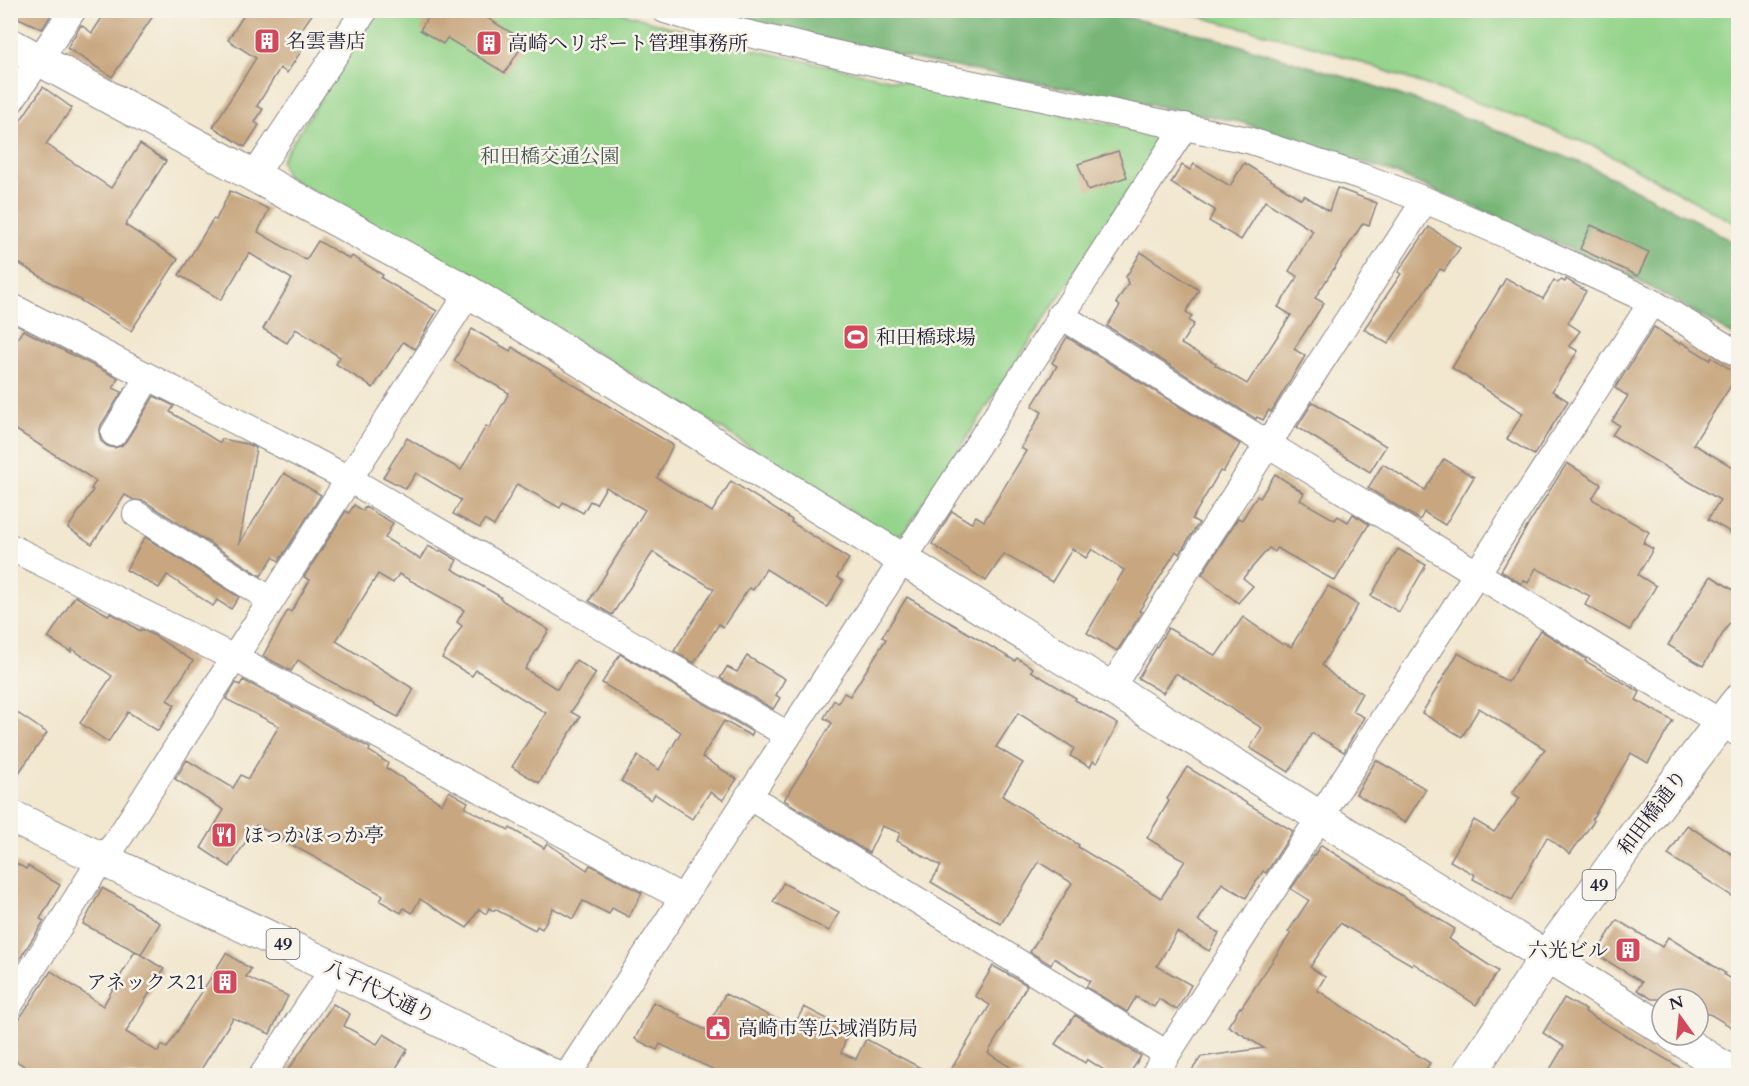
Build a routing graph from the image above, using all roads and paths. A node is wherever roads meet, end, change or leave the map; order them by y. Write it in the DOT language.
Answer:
graph roads {
  1 [pos="74,10"];
  2 [pos="364,10"];
  3 [pos="665,10"];
  4 [pos="10,44"];
  5 [pos="40,61"];
  6 [pos="10,102"];
  7 [pos="1185,126"];
  8 [pos="254,176"];
  9 [pos="1425,200"];
  10 [pos="469,292"];
  11 [pos="1652,302"];
  12 [pos="10,306"];
  13 [pos="1060,315"];
  14 [pos="1738,354"];
  15 [pos="148,377"];
  16 [pos="114,433"];
  17 [pos="1267,444"];
  18 [pos="349,479"];
  19 [pos="136,514"];
  20 [pos="10,547"];
  21 [pos="903,560"];
  22 [pos="1478,573"];
  23 [pos="271,600"];
  24 [pos="234,658"];
  25 [pos="1112,688"];
  26 [pos="1732,719"];
  27 [pos="788,735"];
  28 [pos="748,796"];
  29 [pos="10,816"];
  30 [pos="1319,817"];
  31 [pos="102,860"];
  32 [pos="683,898"];
  33 [pos="1547,956"];
  34 [pos="334,968"];
  35 [pos="10,1004"];
  36 [pos="1650,1020"];
  37 [pos="1692,1047"];
  38 [pos="1167,1054"];
  39 [pos="1736,1075"];
  40 [pos="262,1076"];
  41 [pos="553,1076"];
  42 [pos="567,1076"];
  43 [pos="1153,1076"];
  44 [pos="1468,1076"];
  1 -- 5 [label="street"];
  2 -- 8 [label="street"];
  3 -- 7 [label="street"];
  4 -- 5 [label="street"];
  5 -- 6 [label="street"];
  5 -- 8 [label="street"];
  7 -- 9 [label="street"];
  7 -- 13 [label="street"];
  8 -- 10 [label="street"];
  9 -- 11 [label="street"];
  9 -- 17 [label="street"];
  10 -- 18 [label="street"];
  10 -- 21 [label="street"];
  11 -- 14 [label="street"];
  11 -- 22 [label="street"];
  12 -- 15 [label="street"];
  13 -- 17 [label="street"];
  13 -- 21 [label="street"];
  15 -- 16 [label="street"];
  15 -- 18 [label="street"];
  17 -- 22 [label="street"];
  17 -- 25 [label="street"];
  18 -- 23 [label="street"];
  18 -- 27 [label="street"];
  19 -- 23 [label="street"];
  20 -- 24 [label="street"];
  21 -- 25 [label="street"];
  21 -- 27 [label="street"];
  22 -- 26 [label="street"];
  22 -- 30 [label="street"];
  23 -- 24 [label="street"];
  24 -- 31 [label="street"];
  24 -- 32 [label="street"];
  25 -- 30 [label="street"];
  26 -- 33 [label="main road, 和田橋通り / 49"];
  27 -- 28 [label="street"];
  28 -- 32 [label="street"];
  28 -- 38 [label="street"];
  29 -- 31 [label="main road, 八千代大通り / 49"];
  30 -- 33 [label="street"];
  30 -- 38 [label="street"];
  31 -- 34 [label="main road, 八千代大通り / 49"];
  31 -- 35 [label="street"];
  32 -- 42 [label="street"];
  33 -- 36 [label="street"];
  33 -- 44 [label="main road, 和田橋通り / 49"];
  34 -- 40 [label="street"];
  34 -- 41 [label="main road, 八千代大通り / 49"];
  37 -- 39 [label="street"];
  38 -- 43 [label="street"];
}
